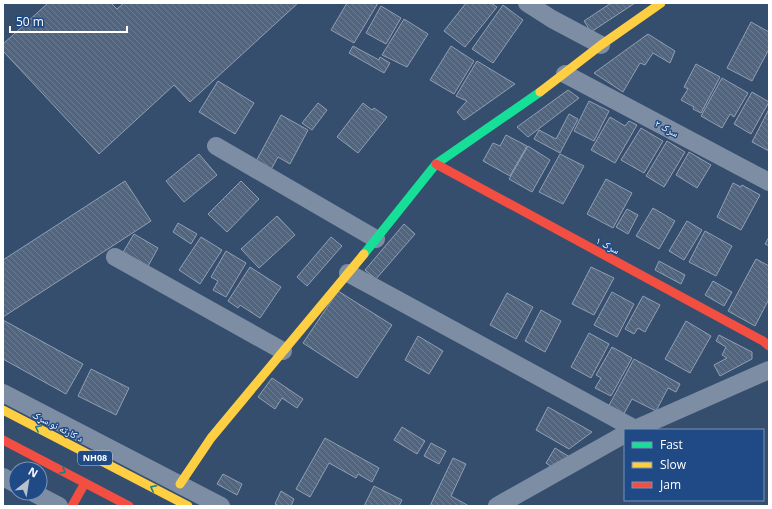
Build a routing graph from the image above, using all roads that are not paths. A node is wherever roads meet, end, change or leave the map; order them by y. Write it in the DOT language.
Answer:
graph roads {
  1 [pos="527,3"];
  2 [pos="661,3"];
  3 [pos="601,45"];
  4 [pos="565,74"];
  5 [pos="216,146"];
  6 [pos="436,164"];
  7 [pos="769,182"];
  8 [pos="376,239"];
  9 [pos="115,257"];
  10 [pos="348,273"];
  11 [pos="767,339"];
  12 [pos="283,351"];
  13 [pos="769,370"];
  14 [pos="3,392"];
  15 [pos="3,410"];
  16 [pos="627,429"];
  17 [pos="636,429"];
  18 [pos="624,435"];
  19 [pos="3,440"];
  20 [pos="85,483"];
  21 [pos="180,484"];
  22 [pos="48,500"];
  23 [pos="59,506"];
  24 [pos="72,506"];
  25 [pos="129,506"];
  26 [pos="188,506"];
  27 [pos="220,506"];
  28 [pos="497,506"];
  1 -- 3 [label="street"];
  2 -- 3 [label="main road"];
  3 -- 4 [label="main road"];
  4 -- 6 [label="main road"];
  4 -- 7 [label="street, سرک ۲"];
  5 -- 8 [label="street"];
  6 -- 8 [label="main road"];
  6 -- 11 [label="main road, سرک ۱"];
  8 -- 10 [label="main road"];
  9 -- 12 [label="street"];
  10 -- 12 [label="main road"];
  10 -- 16 [label="street"];
  12 -- 21 [label="main road"];
  13 -- 17 [label="street"];
  14 -- 21 [label="street"];
  26 -- 15 [label="main road, د کارته نو سړک / NH08, one-way"];
  18 -- 28 [label="street"];
  19 -- 20 [label="main road, NH08, one-way"];
  20 -- 24 [label="main road"];
  20 -- 25 [label="main road, NH08"];
  21 -- 27 [label="street"];
  22 -- 23 [label="street"];
}
